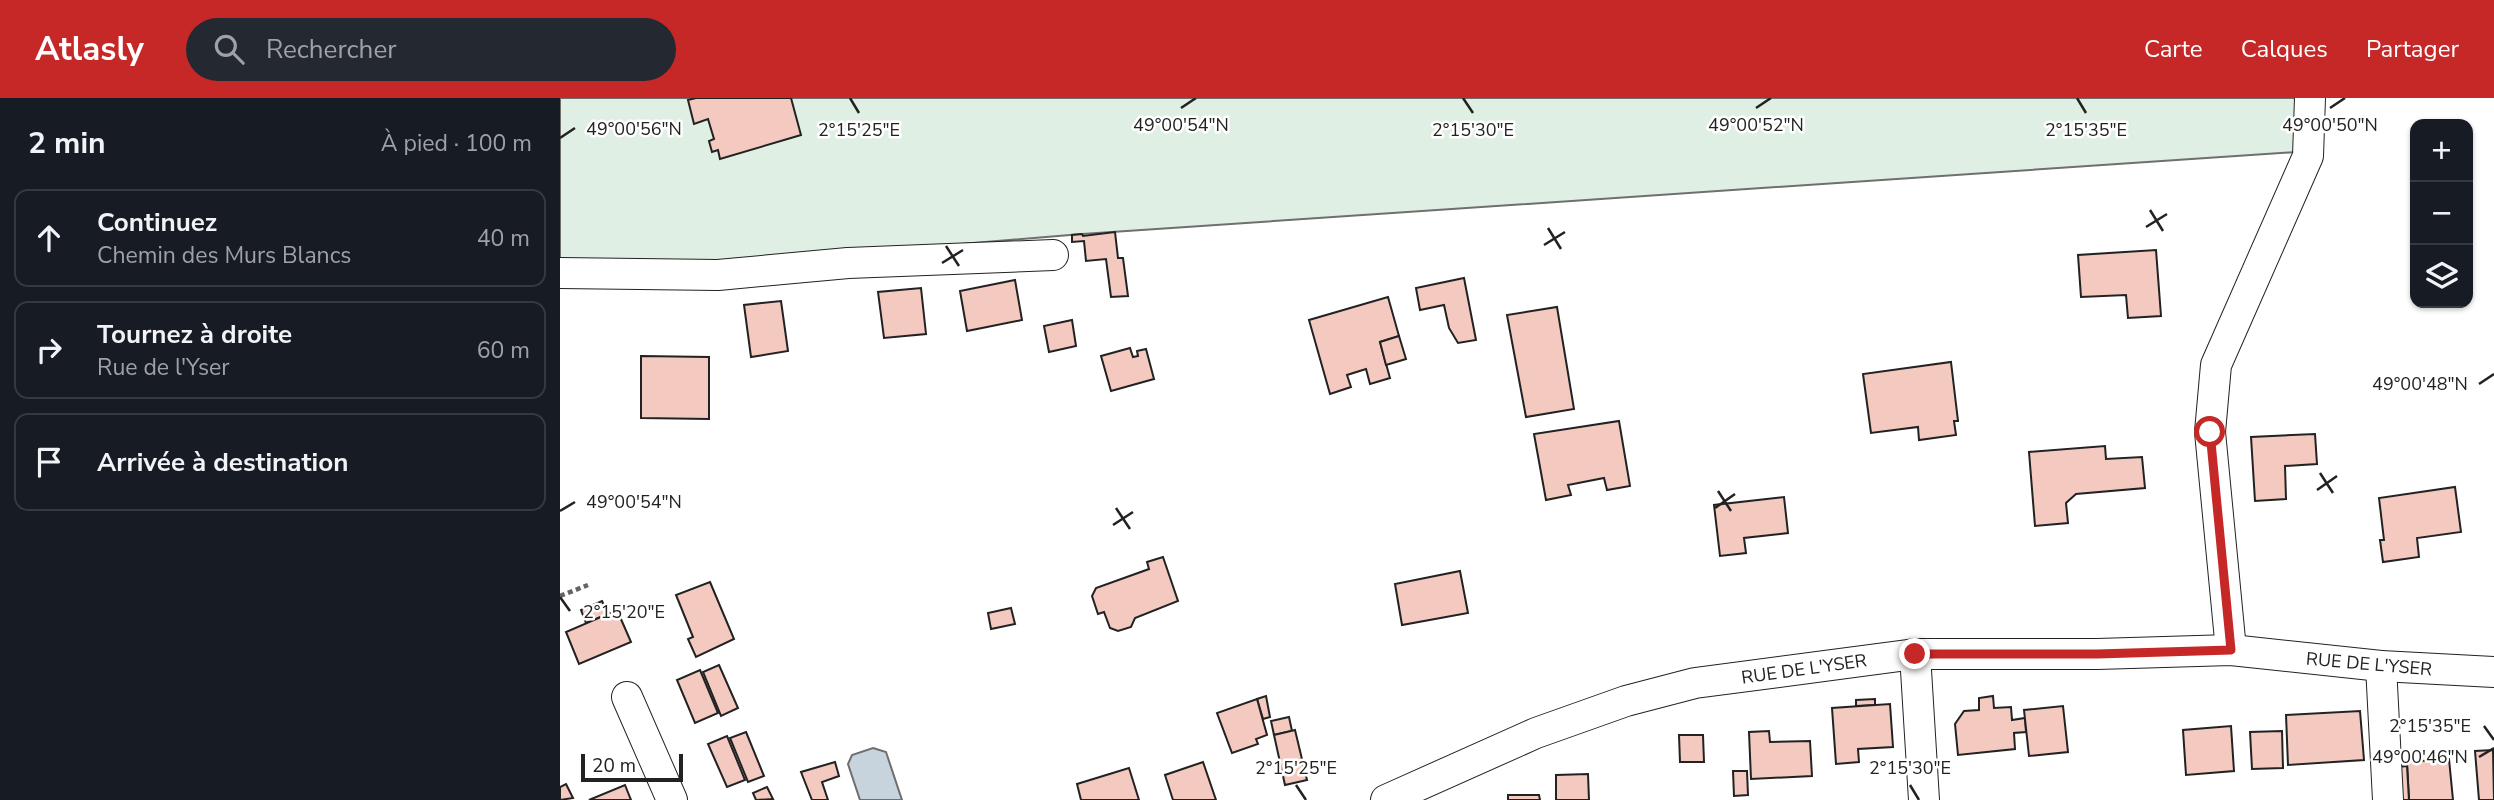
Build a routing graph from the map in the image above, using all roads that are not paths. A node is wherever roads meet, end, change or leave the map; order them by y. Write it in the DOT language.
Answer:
graph roads {
  1 [pos="2310,98"];
  2 [pos="1053,255"];
  3 [pos="560,273"];
  4 [pos="2231,650"];
  5 [pos="1915,654"];
  6 [pos="2381,666"];
  7 [pos="2494,672"];
  8 [pos="627,697"];
  9 [pos="672,800"];
  10 [pos="1386,800"];
  11 [pos="1924,800"];
  12 [pos="2388,800"];
  1 -- 4 [label="street"];
  2 -- 3 [label="street"];
  4 -- 5 [label="street, RUE DE L'YSER"];
  4 -- 6 [label="street, RUE DE L'YSER"];
  5 -- 10 [label="street, RUE DE L'YSER"];
  5 -- 11 [label="street"];
  6 -- 7 [label="street, RUE DE L'YSER"];
  6 -- 12 [label="street"];
  8 -- 9 [label="street"];
}
